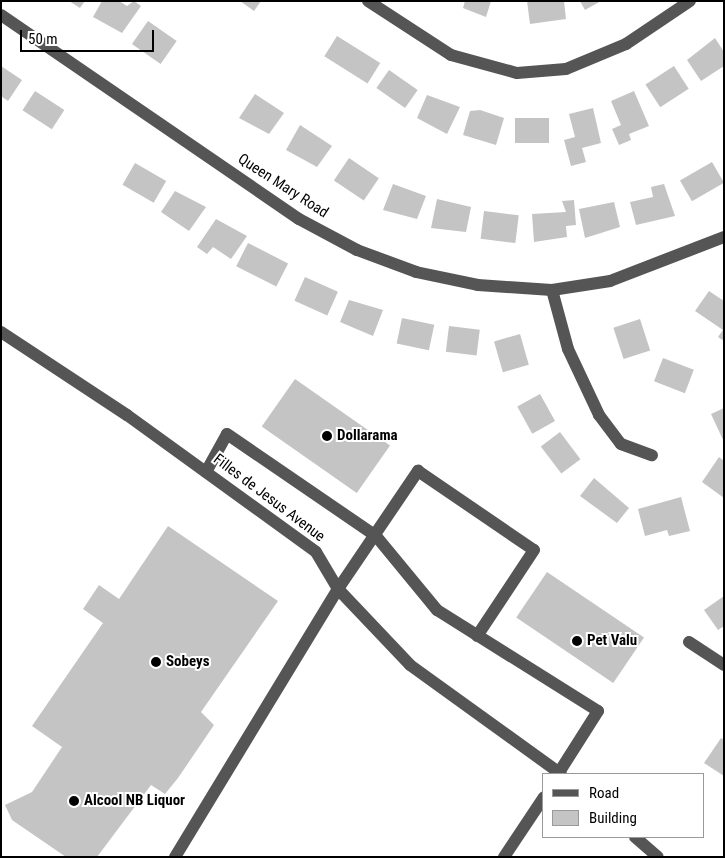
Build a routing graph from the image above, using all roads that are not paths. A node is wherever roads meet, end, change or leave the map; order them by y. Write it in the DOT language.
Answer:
graph roads {
  1 [pos="368,1"];
  2 [pos="690,1"];
  3 [pos="1,15"];
  4 [pos="722,240"];
  5 [pos="552,290"];
  6 [pos="1,332"];
  7 [pos="652,455"];
  8 [pos="206,472"];
  9 [pos="376,536"];
  10 [pos="338,589"];
  11 [pos="477,636"];
  12 [pos="689,642"];
  13 [pos="724,665"];
  14 [pos="558,773"];
  15 [pos="560,773"];
  16 [pos="542,800"];
  17 [pos="635,838"];
  18 [pos="175,857"];
  19 [pos="504,857"];
  20 [pos="658,857"];
  1 -- 2 [label="street"];
  3 -- 5 [label="street, Queen Mary Road"];
  4 -- 5 [label="street, Queen Mary Road"];
  5 -- 7 [label="street"];
  6 -- 8 [label="street, Filles de Jesus Avenue"];
  8 -- 9 [label="street"];
  8 -- 10 [label="street, Filles de Jesus Avenue"];
  9 -- 10 [label="street"];
  9 -- 11 [label="street"];
  9 -- 11 [label="street"];
  10 -- 14 [label="street, Filles de Jesus Avenue"];
  10 -- 18 [label="street"];
  11 -- 15 [label="street"];
  12 -- 13 [label="street"];
  16 -- 19 [label="street"];
  17 -- 20 [label="street"];
}
